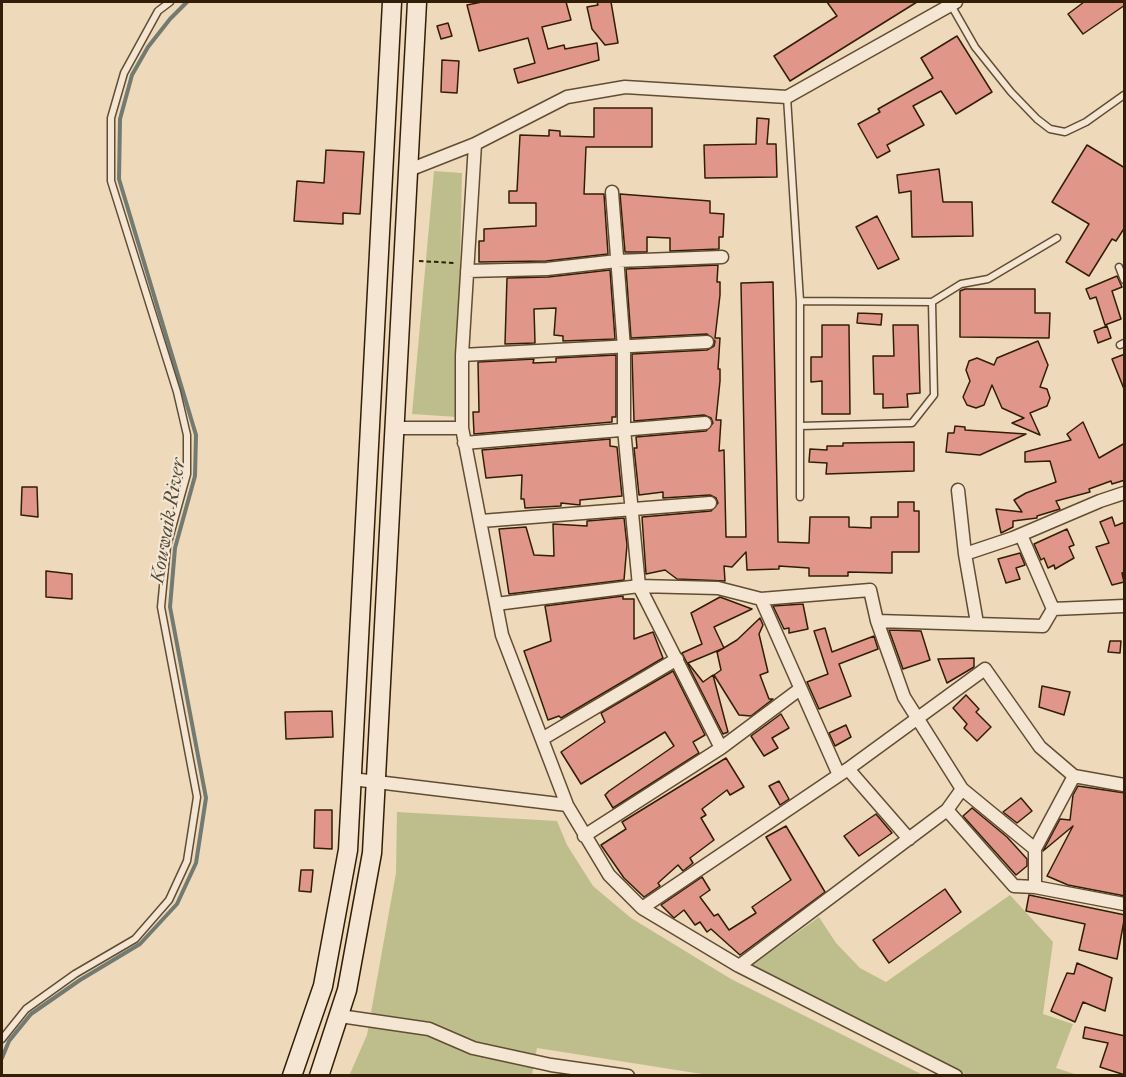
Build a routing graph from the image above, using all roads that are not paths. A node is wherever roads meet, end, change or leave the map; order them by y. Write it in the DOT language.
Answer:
graph roads {
  1 [pos="170,2"];
  2 [pos="392,2"];
  3 [pos="417,2"];
  4 [pos="954,3"];
  5 [pos="1125,95"];
  6 [pos="787,97"];
  7 [pos="475,144"];
  8 [pos="409,170"];
  9 [pos="612,192"];
  10 [pos="1057,238"];
  11 [pos="722,257"];
  12 [pos="617,261"];
  13 [pos="467,267"];
  14 [pos="1119,267"];
  15 [pos="1125,280"];
  16 [pos="800,301"];
  17 [pos="932,302"];
  18 [pos="707,342"];
  19 [pos="624,348"];
  20 [pos="462,355"];
  21 [pos="374,356"];
  22 [pos="399,358"];
  23 [pos="705,423"];
  24 [pos="800,426"];
  25 [pos="395,428"];
  26 [pos="462,428"];
  27 [pos="624,429"];
  28 [pos="464,443"];
  29 [pos="958,490"];
  30 [pos="1125,493"];
  31 [pos="800,497"];
  32 [pos="710,502"];
  33 [pos="630,509"];
  34 [pos="481,521"];
  35 [pos="1021,536"];
  36 [pos="965,554"];
  37 [pos="639,586"];
  38 [pos="761,599"];
  39 [pos="496,604"];
  40 [pos="1125,606"];
  41 [pos="1053,609"];
  42 [pos="877,621"];
  43 [pos="977,623"];
  44 [pos="676,659"];
  45 [pos="800,689"];
  46 [pos="919,718"];
  47 [pos="542,739"];
  48 [pos="721,748"];
  49 [pos="844,772"];
  50 [pos="1074,777"];
  51 [pos="352,779"];
  52 [pos="377,782"];
  53 [pos="1125,785"];
  54 [pos="962,789"];
  55 [pos="567,805"];
  56 [pos="947,810"];
  57 [pos="584,836"];
  58 [pos="909,839"];
  59 [pos="1035,849"];
  60 [pos="1035,887"];
  61 [pos="1125,904"];
  62 [pos="642,908"];
  63 [pos="739,966"];
  64 [pos="340,1016"];
  65 [pos="2,1039"];
  66 [pos="551,1070"];
  67 [pos="292,1076"];
  68 [pos="318,1076"];
  69 [pos="628,1076"];
  70 [pos="956,1076"];
  1 -- 65 [label="lane"];
  2 -- 21 [label="main road"];
  3 -- 8 [label="main road"];
  4 -- 5 [label="lane"];
  4 -- 6 [label="street"];
  6 -- 7 [label="street"];
  6 -- 16 [label="lane"];
  7 -- 8 [label="street"];
  7 -- 13 [label="street"];
  8 -- 22 [label="main road"];
  9 -- 12 [label="street"];
  10 -- 17 [label="lane"];
  11 -- 12 [label="street"];
  12 -- 13 [label="street"];
  12 -- 19 [label="street"];
  13 -- 20 [label="street"];
  14 -- 15 [label="lane"];
  16 -- 17 [label="lane"];
  16 -- 24 [label="lane"];
  17 -- 24 [label="lane"];
  18 -- 19 [label="street"];
  19 -- 20 [label="street"];
  19 -- 27 [label="street"];
  20 -- 26 [label="street"];
  21 -- 22 [label="main road"];
  21 -- 51 [label="main road"];
  22 -- 25 [label="main road"];
  23 -- 27 [label="street"];
  24 -- 31 [label="lane"];
  25 -- 26 [label="street"];
  25 -- 52 [label="main road"];
  26 -- 28 [label="street"];
  27 -- 28 [label="street"];
  27 -- 33 [label="street"];
  28 -- 34 [label="street"];
  29 -- 36 [label="street"];
  30 -- 35 [label="street"];
  32 -- 33 [label="street"];
  33 -- 34 [label="street"];
  33 -- 37 [label="street"];
  34 -- 39 [label="street"];
  35 -- 36 [label="street"];
  35 -- 41 [label="street"];
  36 -- 43 [label="street"];
  37 -- 38 [label="street"];
  37 -- 39 [label="street"];
  37 -- 44 [label="street"];
  38 -- 42 [label="street"];
  38 -- 45 [label="street"];
  39 -- 47 [label="street"];
  40 -- 41 [label="street"];
  41 -- 43 [label="street"];
  42 -- 43 [label="street"];
  42 -- 46 [label="street"];
  44 -- 47 [label="street"];
  44 -- 48 [label="street"];
  45 -- 48 [label="street"];
  45 -- 49 [label="street"];
  46 -- 49 [label="street"];
  46 -- 50 [label="street"];
  46 -- 54 [label="street"];
  47 -- 55 [label="street"];
  48 -- 57 [label="street"];
  49 -- 58 [label="street"];
  49 -- 62 [label="street"];
  50 -- 53 [label="street"];
  50 -- 59 [label="street"];
  51 -- 52 [label="street"];
  51 -- 67 [label="main road"];
  52 -- 55 [label="street"];
  52 -- 64 [label="main road"];
  54 -- 56 [label="street"];
  54 -- 59 [label="street"];
  55 -- 57 [label="street"];
  56 -- 58 [label="street"];
  56 -- 60 [label="street"];
  57 -- 62 [label="street"];
  58 -- 63 [label="street"];
  59 -- 60 [label="street"];
  60 -- 61 [label="street"];
  62 -- 63 [label="street"];
  63 -- 70 [label="street"];
  64 -- 66 [label="street"];
  64 -- 68 [label="main road"];
  66 -- 69 [label="street"];
}
